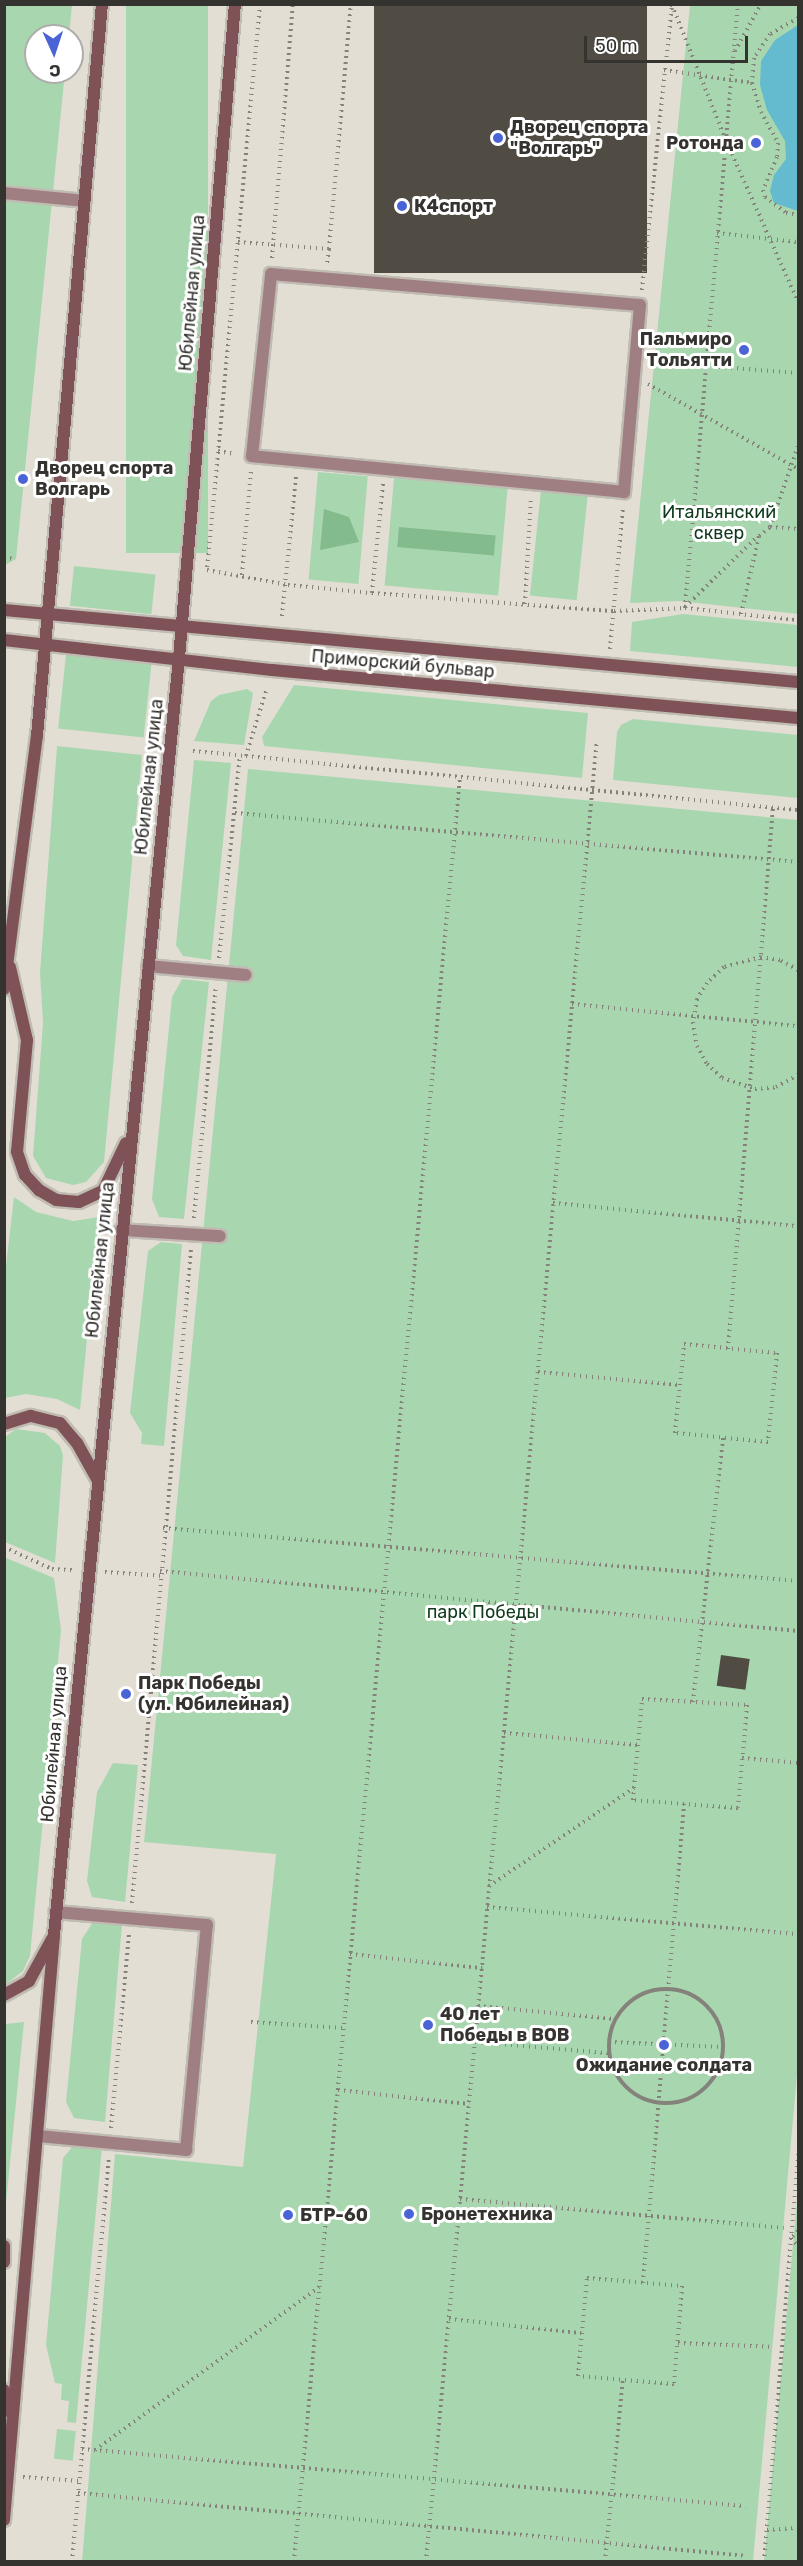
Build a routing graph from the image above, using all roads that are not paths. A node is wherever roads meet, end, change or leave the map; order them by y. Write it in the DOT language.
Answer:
graph roads {
  1 [pos="102,4"];
  2 [pos="234,7"];
  3 [pos="4,193"];
  4 [pos="85,201"];
  5 [pos="532,483"];
  6 [pos="4,610"];
  7 [pos="47,614"];
  8 [pos="182,627"];
  9 [pos="4,640"];
  10 [pos="44,644"];
  11 [pos="179,658"];
  12 [pos="798,682"];
  13 [pos="798,718"];
  14 [pos="8,957"];
  15 [pos="148,966"];
  16 [pos="246,975"];
  17 [pos="4,989"];
  18 [pos="132,1125"];
  19 [pos="121,1230"];
  20 [pos="220,1236"];
  21 [pos="4,1424"];
  22 [pos="97,1479"];
  23 [pos="57,1912"];
  24 [pos="54,1935"];
  25 [pos="4,1995"];
  26 [pos="39,2136"];
  27 [pos="4,2246"];
  28 [pos="4,2262"];
  29 [pos="4,2390"];
  30 [pos="14,2420"];
  31 [pos="4,2520"];
  1 -- 4 [label="main road"];
  2 -- 8 [label="main road, Юбилейная улица"];
  3 -- 4 [label="street"];
  4 -- 7 [label="main road"];
  5 -- 5 [label="street"];
  6 -- 7 [label="main road"];
  7 -- 8 [label="main road"];
  7 -- 10 [label="main road"];
  8 -- 11 [label="main road, Юбилейная улица"];
  8 -- 12 [label="main road"];
  9 -- 10 [label="main road, Приморский бульвар"];
  10 -- 11 [label="main road, Приморский бульвар"];
  10 -- 14 [label="main road"];
  11 -- 13 [label="main road, Приморский бульвар"];
  11 -- 15 [label="main road, Юбилейная улица"];
  14 -- 17 [label="main road"];
  14 -- 18 [label="main road"];
  15 -- 16 [label="street"];
  15 -- 18 [label="main road, Юбилейная улица"];
  18 -- 19 [label="main road, Юбилейная улица"];
  19 -- 20 [label="street"];
  19 -- 22 [label="main road, Юбилейная улица"];
  21 -- 22 [label="main road"];
  22 -- 23 [label="main road, Юбилейная улица"];
  23 -- 24 [label="main road, Юбилейная улица"];
  23 -- 26 [label="street"];
  24 -- 25 [label="main road"];
  24 -- 26 [label="main road, Юбилейная улица"];
  26 -- 30 [label="main road, Юбилейная улица"];
  27 -- 28 [label="main road"];
  29 -- 30 [label="main road"];
  30 -- 31 [label="main road, Юбилейная улица"];
}
